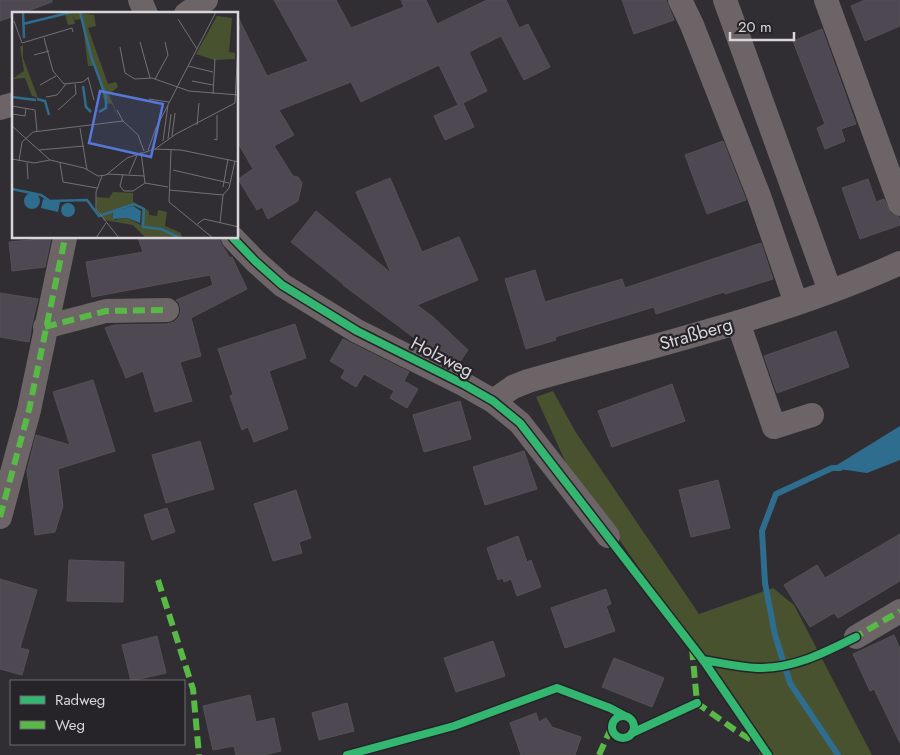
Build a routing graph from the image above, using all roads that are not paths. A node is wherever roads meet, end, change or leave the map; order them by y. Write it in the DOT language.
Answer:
graph roads {
  1 [pos="140,0"];
  2 [pos="680,0"];
  3 [pos="725,0"];
  4 [pos="826,0"];
  5 [pos="145,12"];
  6 [pos="900,204"];
  7 [pos="65,239"];
  8 [pos="234,239"];
  9 [pos="900,263"];
  10 [pos="830,291"];
  11 [pos="796,302"];
  12 [pos="167,310"];
  13 [pos="738,322"];
  14 [pos="46,327"];
  15 [pos="493,401"];
  16 [pos="812,415"];
  17 [pos="0,517"];
  18 [pos="608,536"];
  19 [pos="900,611"];
  20 [pos="856,637"];
  1 -- 5 [label="street"];
  2 -- 11 [label="street"];
  3 -- 10 [label="street"];
  4 -- 6 [label="street"];
  7 -- 14 [label="street"];
  8 -- 15 [label="street, Holzweg"];
  9 -- 10 [label="street, Straßberg"];
  10 -- 11 [label="street, Straßberg"];
  11 -- 13 [label="street, Straßberg"];
  12 -- 14 [label="street"];
  13 -- 15 [label="street, Straßberg"];
  13 -- 16 [label="street"];
  14 -- 17 [label="street"];
  15 -- 18 [label="street, Holzweg"];
  19 -- 20 [label="street"];
}
